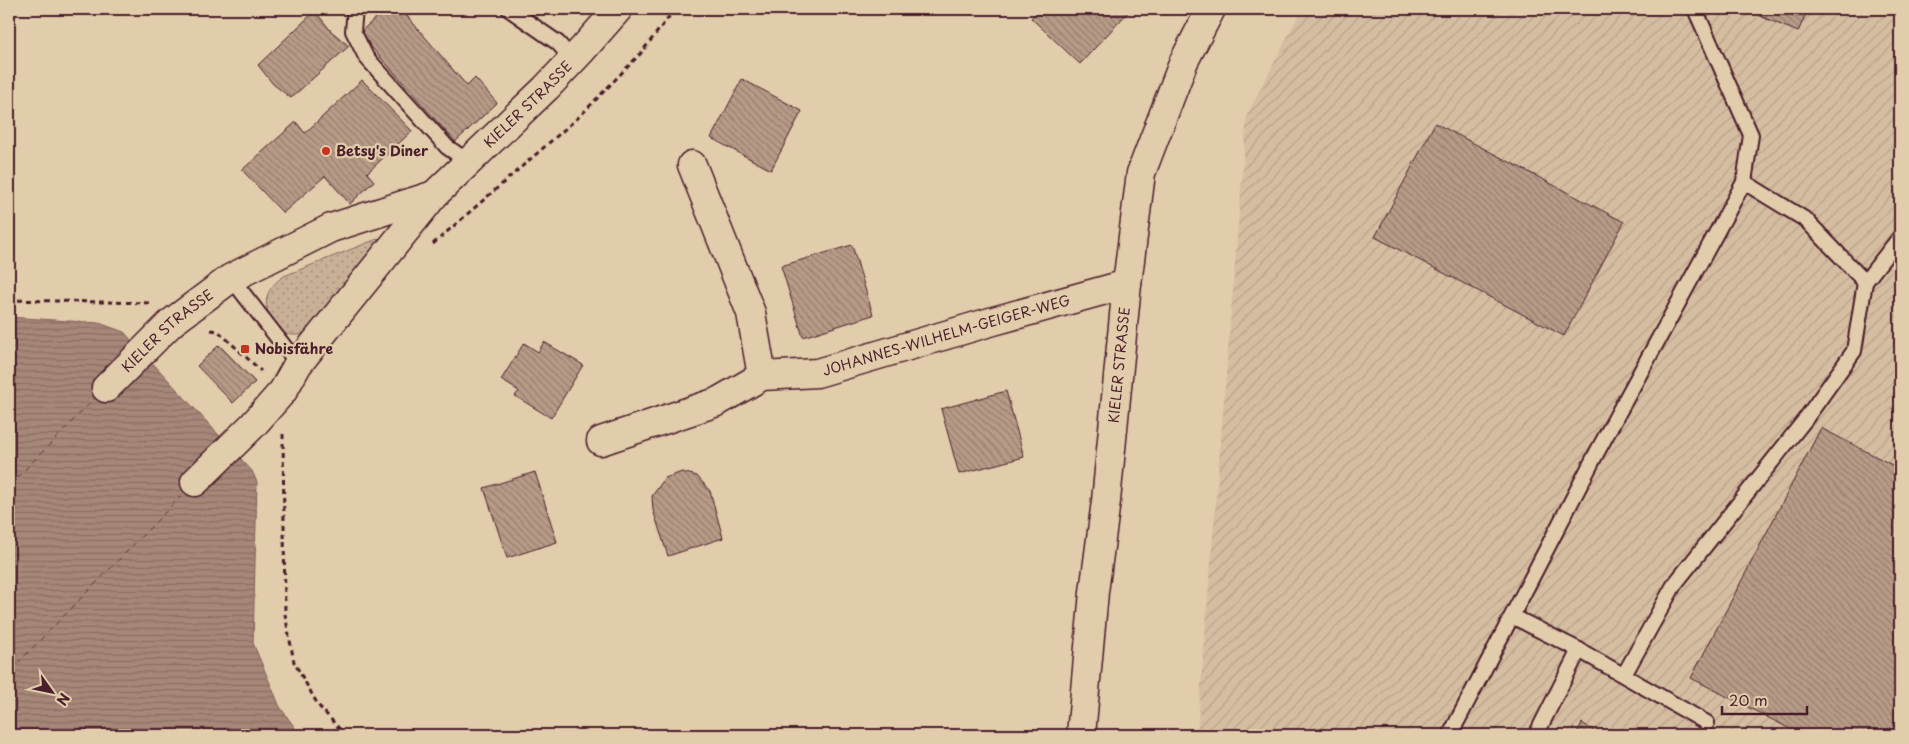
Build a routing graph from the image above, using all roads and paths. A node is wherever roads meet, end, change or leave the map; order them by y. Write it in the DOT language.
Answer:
graph roads {
  1 [pos="355,9"];
  2 [pos="510,9"];
  3 [pos="618,9"];
  4 [pos="675,9"];
  5 [pos="1211,9"];
  6 [pos="1695,9"];
  7 [pos="573,60"];
  8 [pos="468,162"];
  9 [pos="692,165"];
  10 [pos="1744,182"];
  11 [pos="434,195"];
  12 [pos="1900,237"];
  13 [pos="431,247"];
  14 [pos="231,278"];
  15 [pos="1865,282"];
  16 [pos="1127,284"];
  17 [pos="158,298"];
  18 [pos="9,300"];
  19 [pos="125,302"];
  20 [pos="150,303"];
  21 [pos="167,327"];
  22 [pos="298,364"];
  23 [pos="762,376"];
  24 [pos="106,388"];
  25 [pos="283,391"];
  26 [pos="601,441"];
  27 [pos="195,482"];
  28 [pos="1512,616"];
  29 [pos="1580,650"];
  30 [pos="1624,675"];
  31 [pos="1707,723"];
  32 [pos="345,735"];
  33 [pos="1081,735"];
  34 [pos="1450,735"];
  35 [pos="1536,735"];
  1 -- 8 [label="lane"];
  2 -- 7 [label="lane"];
  3 -- 7 [label="street, KIELER STRASSE"];
  4 -- 13 [label="path"];
  5 -- 16 [label="street, KIELER STRASSE"];
  6 -- 10 [label="lane"];
  7 -- 8 [label="street, KIELER STRASSE"];
  8 -- 11 [label="street, KIELER STRASSE"];
  9 -- 23 [label="street"];
  10 -- 15 [label="lane"];
  10 -- 28 [label="lane"];
  11 -- 14 [label="street, KIELER STRASSE"];
  11 -- 22 [label="street, KIELER STRASSE"];
  12 -- 15 [label="lane"];
  14 -- 21 [label="street, KIELER STRASSE"];
  14 -- 22 [label="lane"];
  15 -- 30 [label="lane"];
  16 -- 23 [label="street, JOHANNES-WILHELM-GEIGER-WEG"];
  16 -- 33 [label="street, KIELER STRASSE"];
  17 -- 20 [label="path"];
  18 -- 19 [label="path"];
  21 -- 24 [label="street, KIELER STRASSE"];
  21 -- 25 [label="path"];
  22 -- 25 [label="street, KIELER STRASSE"];
  23 -- 26 [label="street, JOHANNES-WILHELM-GEIGER-WEG"];
  25 -- 27 [label="street, KIELER STRASSE"];
  25 -- 32 [label="path"];
  28 -- 29 [label="lane"];
  28 -- 34 [label="lane"];
  29 -- 30 [label="lane"];
  29 -- 35 [label="lane"];
  30 -- 31 [label="lane"];
}
